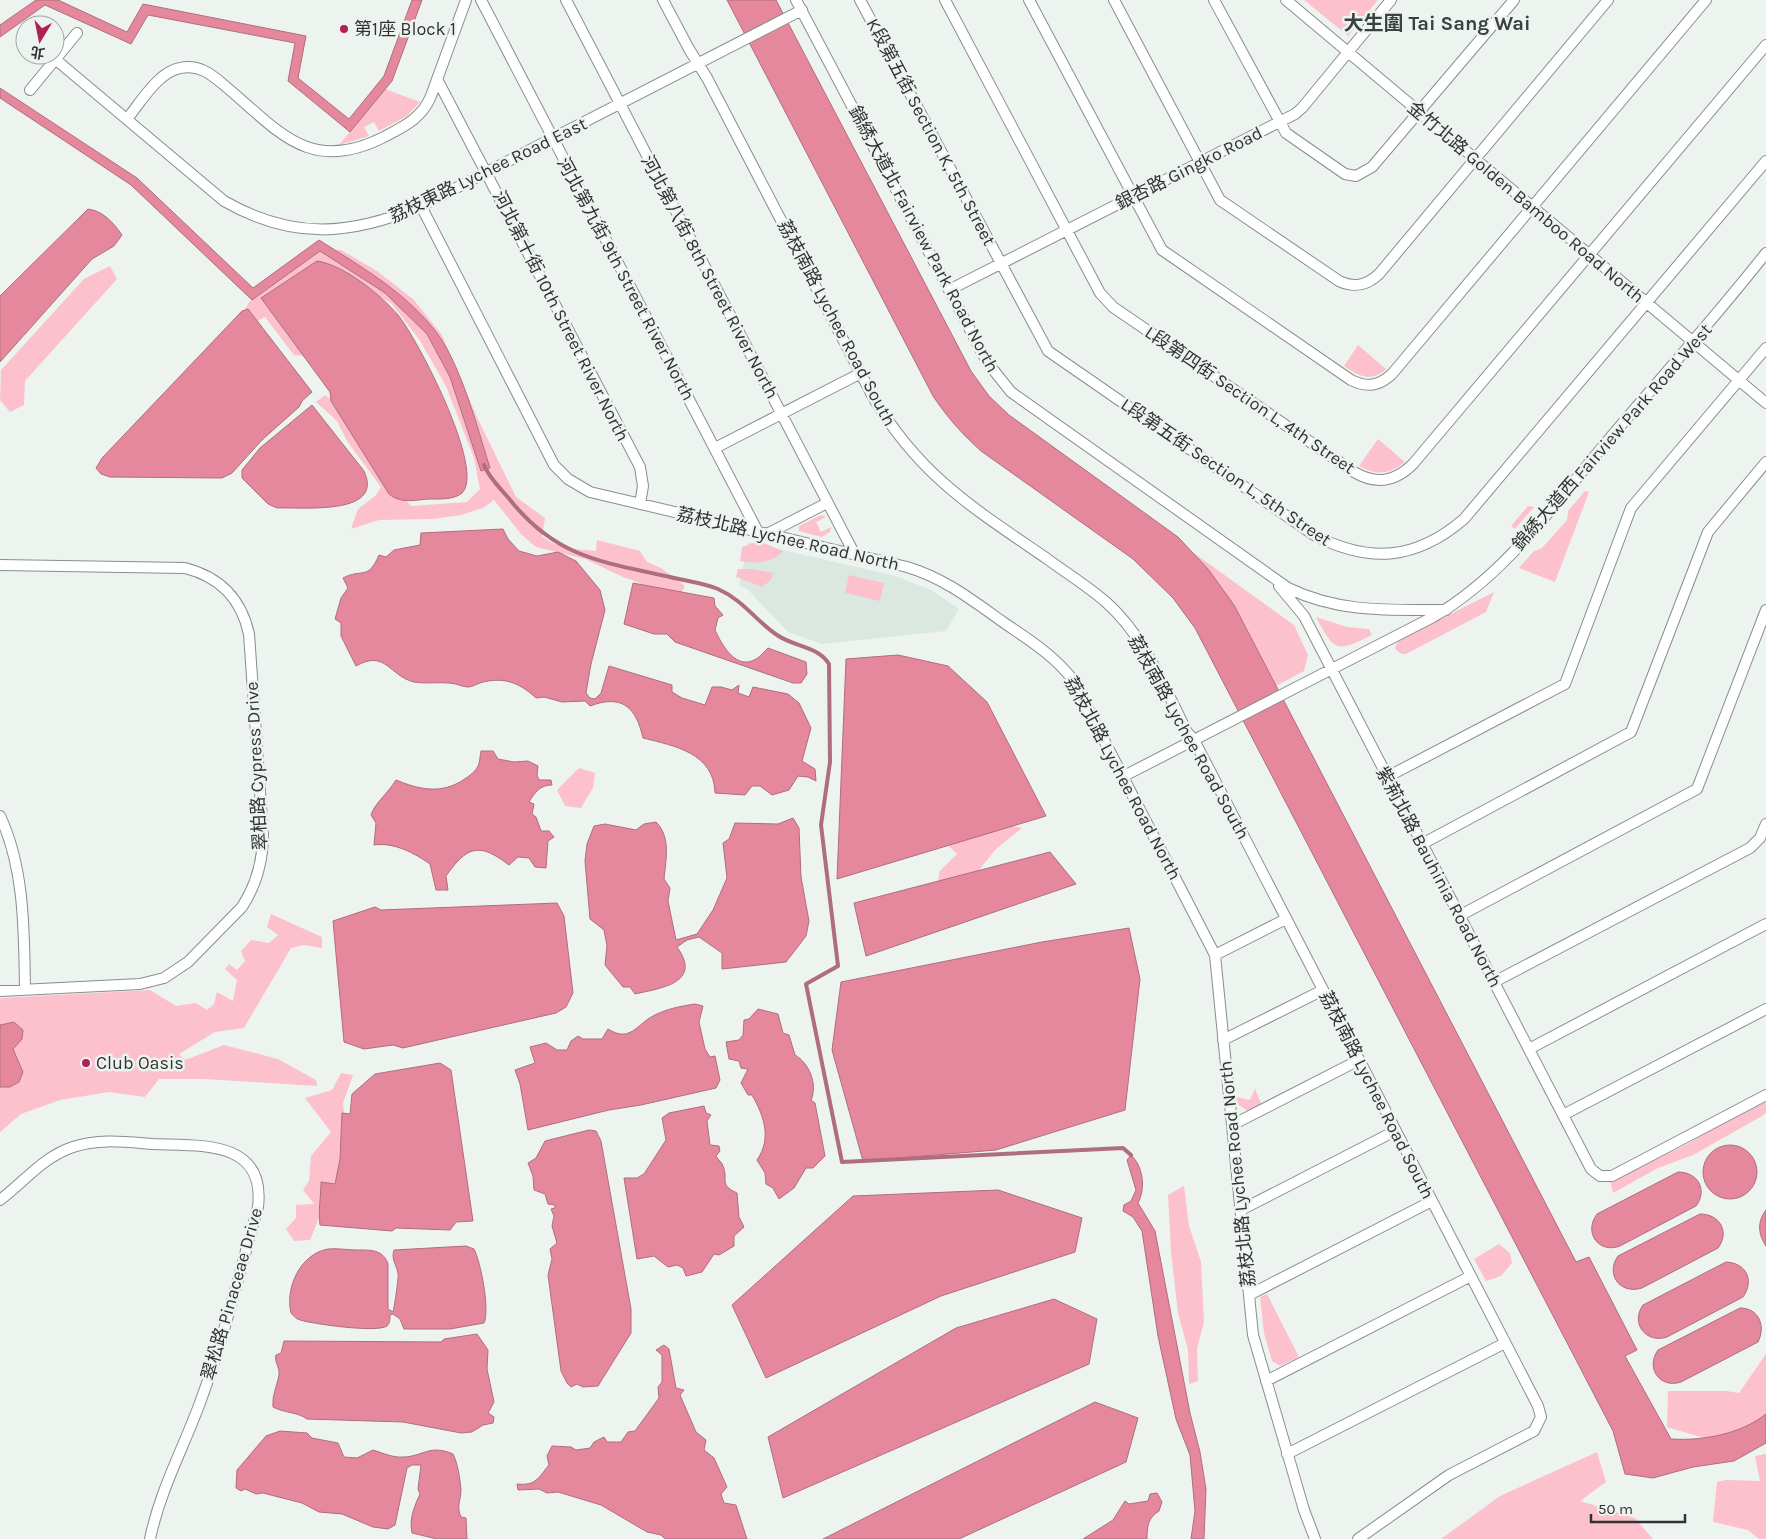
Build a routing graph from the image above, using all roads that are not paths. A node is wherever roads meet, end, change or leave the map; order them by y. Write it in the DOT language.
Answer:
graph roads {
  1 [pos="466,0"];
  2 [pos="481,0"];
  3 [pos="566,0"];
  4 [pos="663,0"];
  5 [pos="796,0"];
  6 [pos="860,0"];
  7 [pos="945,0"];
  8 [pos="1029,0"];
  9 [pos="1114,0"];
  10 [pos="1214,0"];
  11 [pos="1286,0"];
  12 [pos="1391,0"];
  13 [pos="1514,0"];
  14 [pos="1608,0"];
  15 [pos="1706,0"];
  16 [pos="802,10"];
  17 [pos="77,33"];
  18 [pos="1766,45"];
  19 [pos="65,47"];
  20 [pos="1348,52"];
  21 [pos="698,64"];
  22 [pos="50,65"];
  23 [pos="62,65"];
  24 [pos="437,79"];
  25 [pos="30,90"];
  26 [pos="620,104"];
  27 [pos="1419,112"];
  28 [pos="127,119"];
  29 [pos="1278,122"];
  30 [pos="553,139"];
  31 [pos="1476,160"];
  32 [pos="1766,161"];
  33 [pos="1200,162"];
  34 [pos="486,173"];
  35 [pos="1134,196"];
  36 [pos="421,206"];
  37 [pos="1533,208"];
  38 [pos="1067,230"];
  39 [pos="1766,254"];
  40 [pos="1590,256"];
  41 [pos="1001,264"];
  42 [pos="949,290"];
  43 [pos="1647,304"];
  44 [pos="1692,342"];
  45 [pos="1766,348"];
  46 [pos="861,373"];
  47 [pos="1739,381"];
  48 [pos="1766,404"];
  49 [pos="781,414"];
  50 [pos="714,448"];
  51 [pos="1766,462"];
  52 [pos="828,503"];
  53 [pos="640,504"];
  54 [pos="762,533"];
  55 [pos="855,555"];
  56 [pos="0,565"];
  57 [pos="1273,580"];
  58 [pos="1446,610"];
  59 [pos="1766,610"];
  60 [pos="1331,669"];
  61 [pos="1194,740"];
  62 [pos="1124,776"];
  63 [pos="1387,777"];
  64 [pos="0,816"];
  65 [pos="1766,824"];
  66 [pos="1422,844"];
  67 [pos="1459,916"];
  68 [pos="1286,919"];
  69 [pos="1766,924"];
  70 [pos="1215,955"];
  71 [pos="1494,982"];
  72 [pos="25,989"];
  73 [pos="1322,990"];
  74 [pos="0,991"];
  75 [pos="1766,1009"];
  76 [pos="1224,1040"];
  77 [pos="1528,1049"];
  78 [pos="1359,1060"];
  79 [pos="1766,1095"];
  80 [pos="1563,1115"];
  81 [pos="1232,1125"];
  82 [pos="1396,1131"];
  83 [pos="0,1200"];
  84 [pos="1432,1202"];
  85 [pos="1240,1210"];
  86 [pos="1471,1276"];
  87 [pos="1249,1295"];
  88 [pos="1505,1343"];
  89 [pos="1266,1380"];
  90 [pos="1287,1454"];
  91 [pos="150,1539"];
  92 [pos="1315,1539"];
  93 [pos="1358,1539"];
  1 -- 24 [label="street"];
  2 -- 30 [label="street, 河北第九街 9th Street River North"];
  3 -- 26 [label="street, 河北第八街 8th Street River North"];
  4 -- 21 [label="street, 荔枝南路 Lychee Road South"];
  5 -- 16 [label="street, 錦綉大道北 Fairview Park Road North"];
  6 -- 41 [label="street, K段第五街 Section K, 5th Street"];
  7 -- 38 [label="street, L段第四街 Section L, 4th Street"];
  8 -- 35 [label="street"];
  9 -- 33 [label="street"];
  10 -- 29 [label="street"];
  11 -- 20 [label="street, 金竹北路 Golden Bamboo Road North"];
  12 -- 20 [label="street, 銀杏路 Gingko Road"];
  13 -- 27 [label="street"];
  14 -- 31 [label="street"];
  15 -- 37 [label="street"];
  16 -- 21 [label="street, 荔枝東路 Lychee Road East"];
  16 -- 42 [label="street, 錦綉大道北 Fairview Park Road North"];
  17 -- 19 [label="street"];
  18 -- 40 [label="street, L段第四街 Section L, 4th Street"];
  20 -- 27 [label="street, 金竹北路 Golden Bamboo Road North"];
  20 -- 29 [label="street, 銀杏路 Gingko Road"];
  21 -- 26 [label="street, 荔枝東路 Lychee Road East"];
  21 -- 46 [label="street, 荔枝南路 Lychee Road South"];
  22 -- 25 [label="street"];
  23 -- 28 [label="street, 荔枝東路 Lychee Road East"];
  24 -- 28 [label="street"];
  24 -- 34 [label="street, 河北第十街 10th Street River North"];
  26 -- 30 [label="street, 荔枝東路 Lychee Road East"];
  26 -- 49 [label="street, 河北第八街 8th Street River North"];
  27 -- 29 [label="street"];
  27 -- 31 [label="street, 金竹北路 Golden Bamboo Road North"];
  28 -- 36 [label="street, 荔枝東路 Lychee Road East"];
  29 -- 33 [label="street, 銀杏路 Gingko Road"];
  30 -- 34 [label="street, 荔枝東路 Lychee Road East"];
  30 -- 50 [label="street, 河北第九街 9th Street River North"];
  31 -- 33 [label="street"];
  31 -- 37 [label="street, 金竹北路 Golden Bamboo Road North"];
  32 -- 43 [label="street, L段第五街 Section L, 5th Street"];
  33 -- 35 [label="street, 銀杏路 Gingko Road"];
  34 -- 36 [label="street, 荔枝東路 Lychee Road East"];
  34 -- 53 [label="street, 河北第十街 10th Street River North"];
  35 -- 37 [label="street"];
  35 -- 38 [label="street, 銀杏路 Gingko Road"];
  36 -- 53 [label="street, 荔枝北路 Lychee Road North"];
  37 -- 40 [label="street, 金竹北路 Golden Bamboo Road North"];
  38 -- 40 [label="street, L段第四街 Section L, 4th Street"];
  38 -- 41 [label="street, 銀杏路 Gingko Road"];
  39 -- 44 [label="street, 錦綉大道西 Fairview Park Road West"];
  40 -- 43 [label="street, 金竹北路 Golden Bamboo Road North"];
  41 -- 42 [label="street, 銀杏路 Gingko Road"];
  41 -- 43 [label="street, L段第五街 Section L, 5th Street"];
  42 -- 57 [label="street, 錦綉大道北 Fairview Park Road North"];
  43 -- 44 [label="street, 金竹北路 Golden Bamboo Road North"];
  44 -- 47 [label="street, 金竹北路 Golden Bamboo Road North"];
  44 -- 58 [label="street, 錦綉大道西 Fairview Park Road West"];
  45 -- 47 [label="street"];
  46 -- 49 [label="street"];
  46 -- 61 [label="street, 荔枝南路 Lychee Road South"];
  47 -- 48 [label="street, 金竹北路 Golden Bamboo Road North"];
  47 -- 63 [label="street"];
  49 -- 50 [label="street"];
  49 -- 52 [label="street, 河北第八街 8th Street River North"];
  50 -- 54 [label="street, 河北第九街 9th Street River North"];
  51 -- 66 [label="street"];
  52 -- 54 [label="street"];
  52 -- 55 [label="street, 河北第八街 8th Street River North"];
  53 -- 54 [label="street, 荔枝北路 Lychee Road North"];
  54 -- 55 [label="street, 荔枝北路 Lychee Road North"];
  55 -- 62 [label="street, 荔枝北路 Lychee Road North"];
  56 -- 72 [label="street, 翠柏路 Cypress Drive"];
  57 -- 58 [label="street"];
  57 -- 60 [label="street, 紫荊北路 Bauhinia Road North"];
  58 -- 60 [label="street, 錦綉大道西 Fairview Park Road West"];
  59 -- 67 [label="street"];
  60 -- 61 [label="street, 錦綉大道西 Fairview Park Road West"];
  60 -- 63 [label="street, 紫荊北路 Bauhinia Road North"];
  61 -- 62 [label="street, 錦綉大道西 Fairview Park Road West"];
  61 -- 68 [label="street, 荔枝南路 Lychee Road South"];
  62 -- 70 [label="street, 荔枝北路 Lychee Road North"];
  63 -- 66 [label="street, 紫荊北路 Bauhinia Road North"];
  64 -- 72 [label="street"];
  65 -- 71 [label="street"];
  66 -- 67 [label="street, 紫荊北路 Bauhinia Road North"];
  67 -- 71 [label="street, 紫荊北路 Bauhinia Road North"];
  68 -- 70 [label="street"];
  68 -- 73 [label="street, 荔枝南路 Lychee Road South"];
  69 -- 77 [label="street"];
  70 -- 76 [label="street, 荔枝北路 Lychee Road North"];
  71 -- 77 [label="street, 紫荊北路 Bauhinia Road North"];
  72 -- 74 [label="street, 翠柏路 Cypress Drive"];
  73 -- 76 [label="street"];
  73 -- 78 [label="street, 荔枝南路 Lychee Road South"];
  75 -- 80 [label="street"];
  76 -- 81 [label="street, 荔枝北路 Lychee Road North"];
  77 -- 80 [label="street, 紫荊北路 Bauhinia Road North"];
  78 -- 81 [label="street"];
  78 -- 82 [label="street, 荔枝南路 Lychee Road South"];
  79 -- 80 [label="street, 紫荊北路 Bauhinia Road North"];
  81 -- 85 [label="street, 荔枝北路 Lychee Road North"];
  82 -- 84 [label="street, 荔枝南路 Lychee Road South"];
  82 -- 85 [label="street"];
  83 -- 91 [label="street, 翠松路 Pinaceae Drive"];
  84 -- 86 [label="street, 荔枝南路 Lychee Road South"];
  84 -- 87 [label="street"];
  85 -- 87 [label="street, 荔枝北路 Lychee Road North"];
  86 -- 88 [label="street, 荔枝南路 Lychee Road South"];
  86 -- 89 [label="street"];
  87 -- 89 [label="street, 荔枝北路 Lychee Road North"];
  88 -- 90 [label="street"];
  88 -- 93 [label="street, 荔枝南路 Lychee Road South"];
  89 -- 90 [label="street, 荔枝北路 Lychee Road North"];
  90 -- 92 [label="street, 荔枝北路 Lychee Road North"];
}
